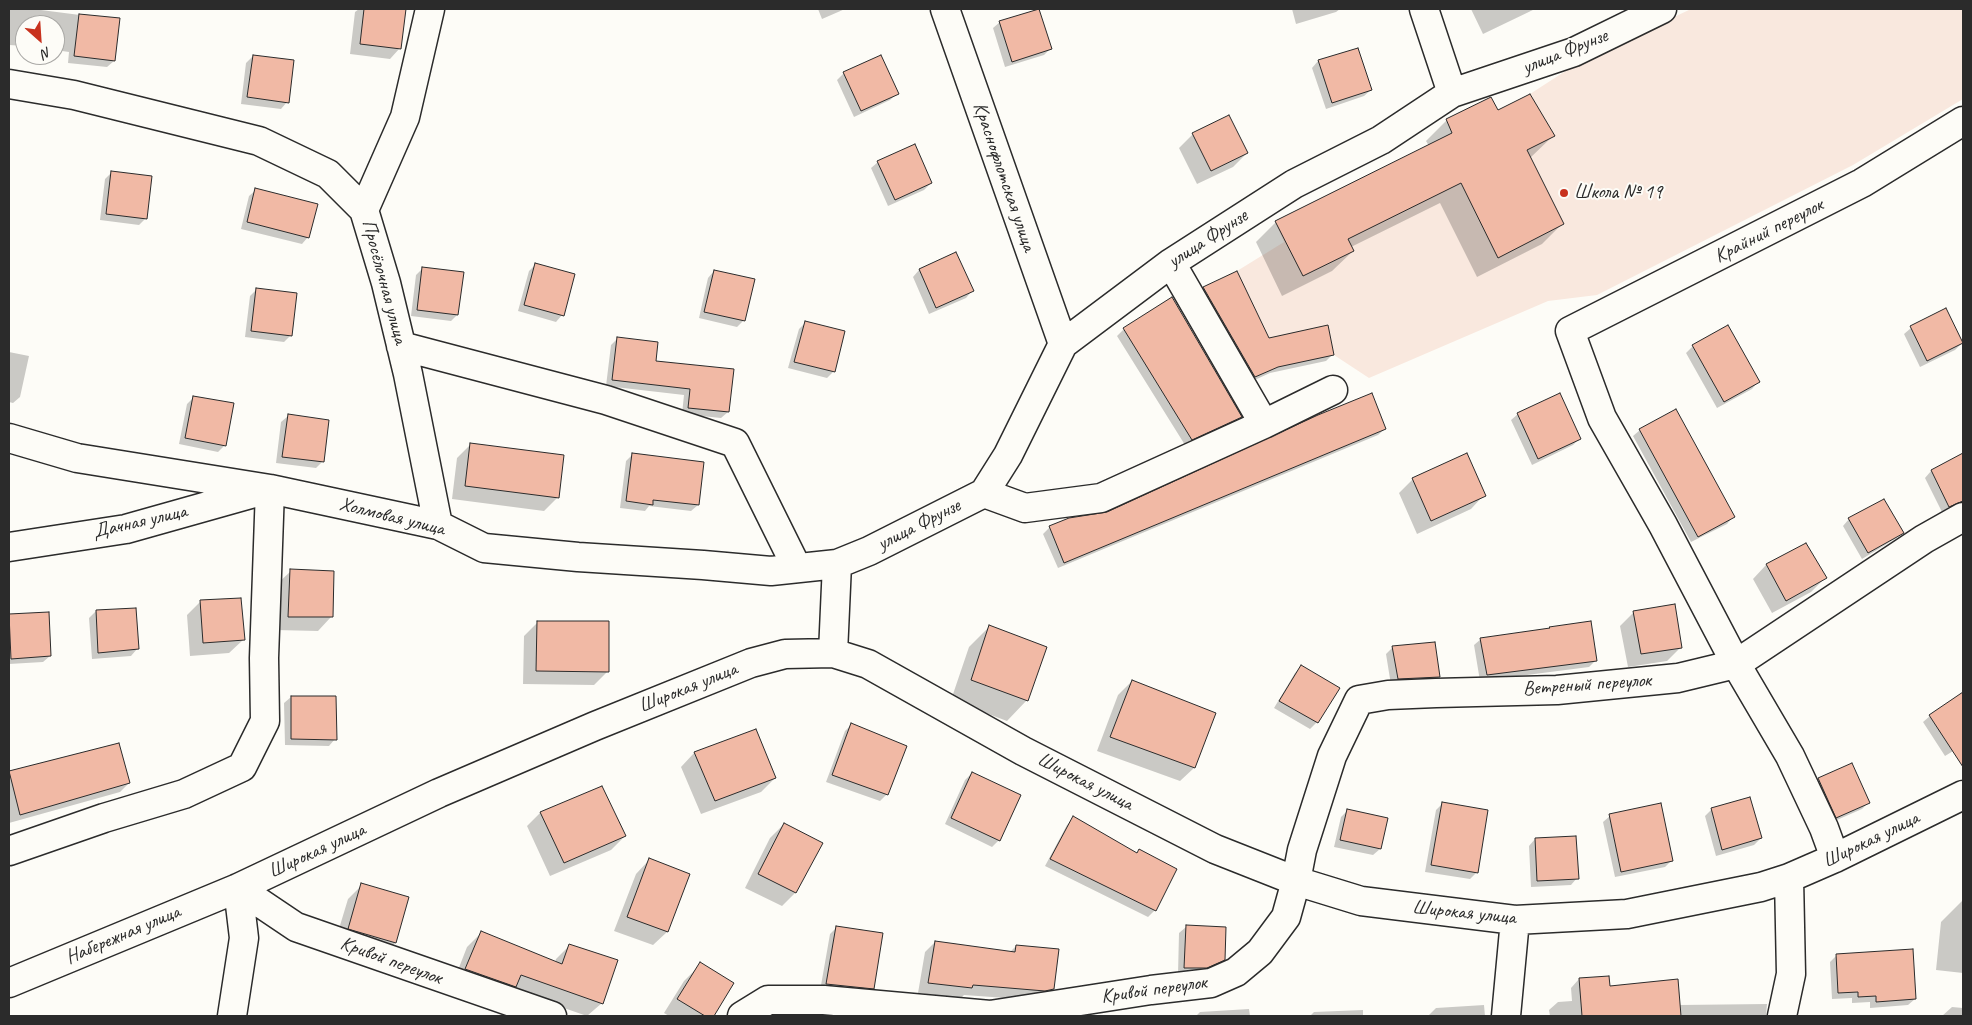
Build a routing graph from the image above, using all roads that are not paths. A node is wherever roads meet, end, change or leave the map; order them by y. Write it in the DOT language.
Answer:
graph roads {
  1 [pos="430,9"];
  2 [pos="945,9"];
  3 [pos="1424,9"];
  4 [pos="1662,9"];
  5 [pos="9,84"];
  6 [pos="1452,93"];
  7 [pos="1963,121"];
  8 [pos="364,210"];
  9 [pos="1171,263"];
  10 [pos="1063,344"];
  11 [pos="401,346"];
  12 [pos="1333,390"];
  13 [pos="1264,424"];
  14 [pos="9,438"];
  15 [pos="270,489"];
  16 [pos="984,493"];
  17 [pos="1963,517"];
  18 [pos="438,525"];
  19 [pos="9,547"];
  20 [pos="837,564"];
  21 [pos="797,568"];
  22 [pos="833,653"];
  23 [pos="1736,664"];
  24 [pos="1963,795"];
  25 [pos="9,851"];
  26 [pos="1835,858"];
  27 [pos="1789,878"];
  28 [pos="1296,881"];
  29 [pos="238,888"];
  30 [pos="1515,920"];
  31 [pos="9,983"];
  32 [pos="232,1016"];
  33 [pos="552,1016"];
  34 [pos="742,1016"];
  35 [pos="989,1016"];
  36 [pos="1506,1016"];
  37 [pos="1782,1016"];
  1 -- 8 [label="street"];
  2 -- 10 [label="street, Краснофлотская улица"];
  3 -- 6 [label="street"];
  4 -- 6 [label="street, улица Фрунзе"];
  5 -- 8 [label="street, Просёлочная улица"];
  6 -- 9 [label="street, улица Фрунзе"];
  7 -- 23 [label="street, Крайний переулок"];
  8 -- 11 [label="street, Просёлочная улица"];
  9 -- 10 [label="street, улица Фрунзе"];
  9 -- 13 [label="street"];
  10 -- 16 [label="street, улица Фрунзе"];
  11 -- 18 [label="street, Просёлочная улица"];
  11 -- 21 [label="street"];
  12 -- 13 [label="street"];
  13 -- 16 [label="street"];
  14 -- 15 [label="street, Холмовая улица"];
  15 -- 18 [label="street, Холмовая улица"];
  15 -- 19 [label="street, Дачная улица"];
  15 -- 25 [label="street"];
  16 -- 20 [label="street, улица Фрунзе"];
  17 -- 23 [label="street, Ветреный переулок"];
  18 -- 21 [label="street, Холмовая улица"];
  20 -- 21 [label="street, Холмовая улица"];
  20 -- 22 [label="street"];
  22 -- 28 [label="street, Широкая улица"];
  22 -- 29 [label="street, Широкая улица"];
  23 -- 26 [label="street"];
  23 -- 28 [label="street, Ветреный переулок"];
  24 -- 26 [label="street, Широкая улица"];
  26 -- 27 [label="street, Широкая улица"];
  27 -- 30 [label="street, Широкая улица"];
  27 -- 37 [label="street"];
  28 -- 30 [label="street, Широкая улица"];
  28 -- 35 [label="street, Кривой переулок"];
  29 -- 31 [label="street, Набережная улица"];
  29 -- 32 [label="street"];
  29 -- 33 [label="street, Кривой переулок"];
  30 -- 36 [label="street"];
  34 -- 35 [label="street, Кривой переулок"];
}
